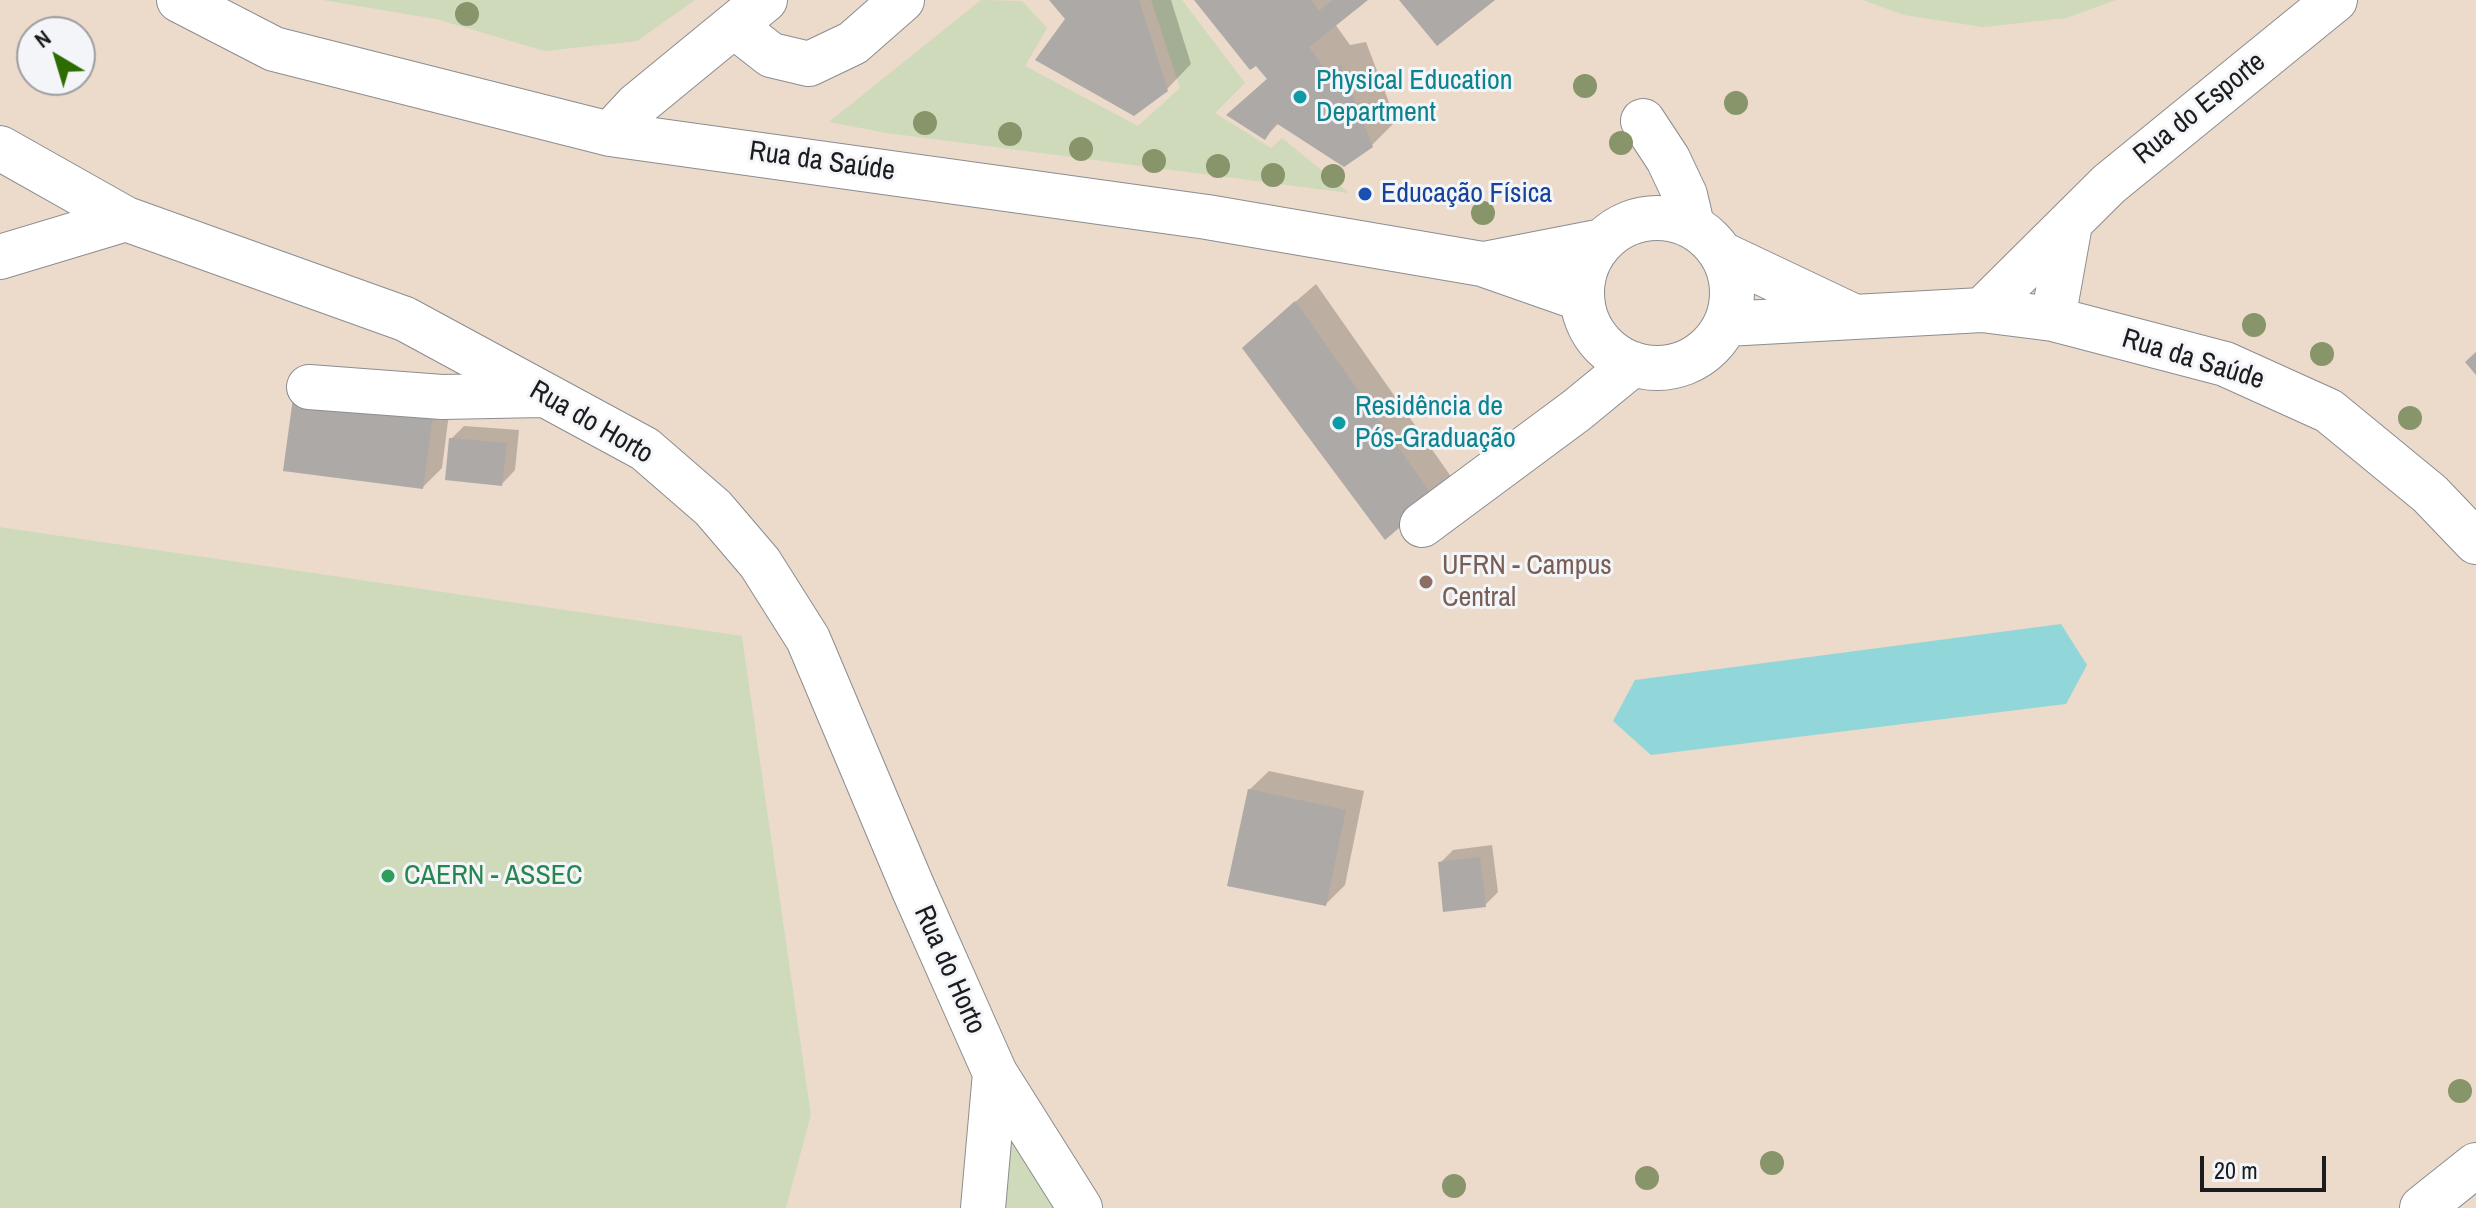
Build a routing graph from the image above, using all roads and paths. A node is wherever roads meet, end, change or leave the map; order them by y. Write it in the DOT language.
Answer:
graph roads {
  1 [pos="179,0"];
  2 [pos="902,0"];
  3 [pos="2335,0"];
  4 [pos="749,13"];
  5 [pos="1643,121"];
  6 [pos="610,134"];
  7 [pos="0,148"];
  8 [pos="126,219"];
  9 [pos="2070,224"];
  10 [pos="1707,240"];
  11 [pos="1602,241"];
  12 [pos="0,257"];
  13 [pos="1482,264"];
  14 [pos="1582,299"];
  15 [pos="1982,310"];
  16 [pos="1857,318"];
  17 [pos="2053,319"];
  18 [pos="1726,324"];
  19 [pos="1633,364"];
  20 [pos="309,387"];
  21 [pos="544,395"];
  22 [pos="1422,525"];
  23 [pos="2476,542"];
  24 [pos="995,1073"];
  25 [pos="2476,1165"];
  26 [pos="983,1208"];
  27 [pos="1080,1208"];
  28 [pos="2422,1208"];
  1 -- 6 [label="lane, Rua da Saúde"];
  2 -- 4 [label="lane"];
  3 -- 9 [label="lane, Rua do Esporte"];
  4 -- 6 [label="lane"];
  5 -- 10 [label="lane"];
  6 -- 13 [label="lane, Rua da Saúde"];
  7 -- 8 [label="lane, Rua do Horto"];
  8 -- 12 [label="lane"];
  8 -- 21 [label="lane, Rua do Horto"];
  9 -- 15 [label="lane, Rua do Esporte"];
  9 -- 17 [label="lane"];
  10 -- 11 [label="lane, Rua da Saúde"];
  10 -- 16 [label="lane, Rua da Saúde"];
  10 -- 18 [label="lane"];
  11 -- 13 [label="lane, Rua da Saúde"];
  11 -- 14 [label="lane, Rua da Saúde"];
  13 -- 14 [label="lane, Rua da Saúde"];
  14 -- 19 [label="lane"];
  15 -- 16 [label="lane, Rua da Saúde"];
  15 -- 17 [label="lane, Rua da Saúde"];
  16 -- 18 [label="lane, Rua da Saúde"];
  17 -- 23 [label="lane, Rua da Saúde"];
  18 -- 19 [label="lane"];
  19 -- 22 [label="lane"];
  20 -- 21 [label="lane"];
  21 -- 24 [label="lane, Rua do Horto"];
  24 -- 26 [label="lane, Rua do Horto"];
  24 -- 27 [label="lane, Rua do Horto"];
  25 -- 28 [label="lane"];
}
